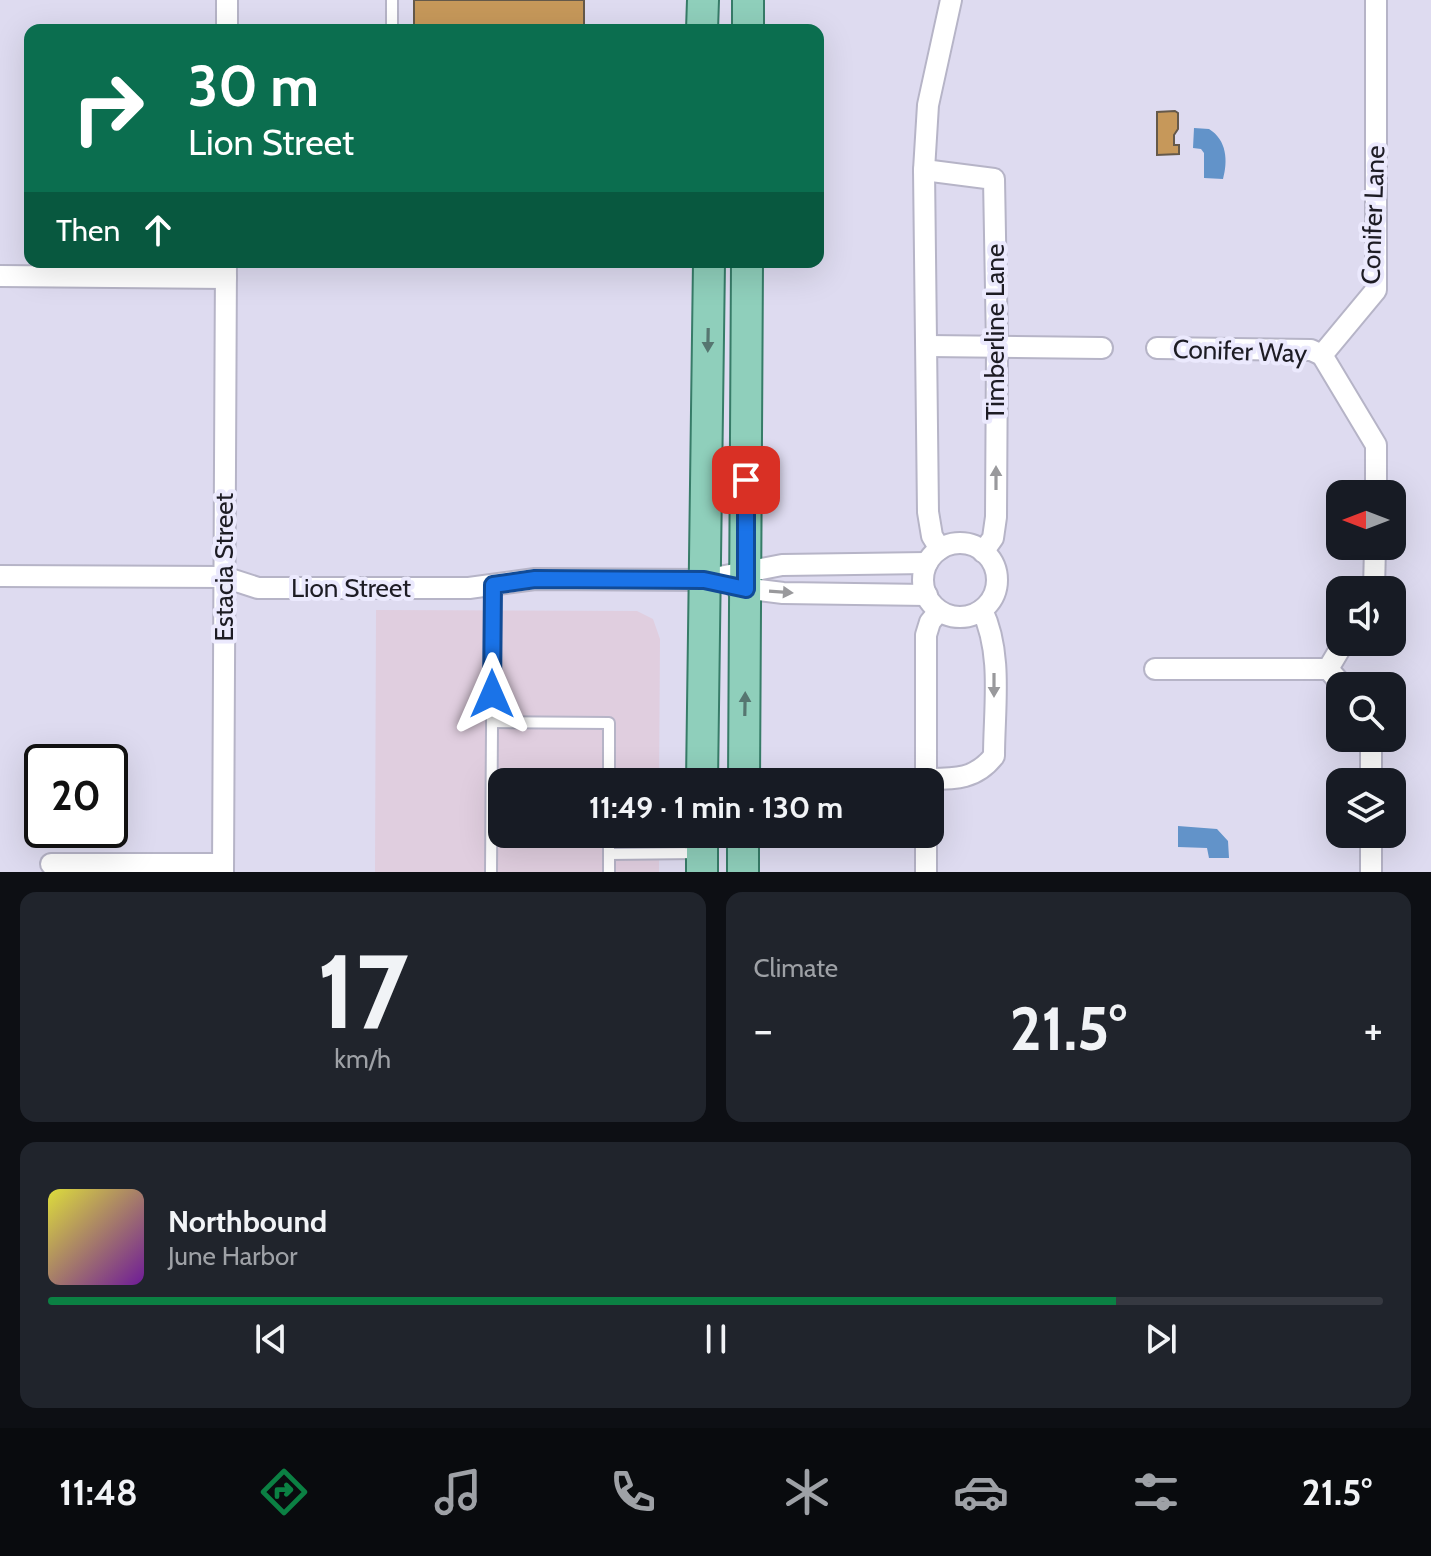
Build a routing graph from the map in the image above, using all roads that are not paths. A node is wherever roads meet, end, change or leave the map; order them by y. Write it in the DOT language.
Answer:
graph roads {
  1 [pos="227,0"];
  2 [pos="392,0"];
  3 [pos="703,0"];
  4 [pos="748,0"];
  5 [pos="951,0"];
  6 [pos="1376,0"];
  7 [pos="227,24"];
  8 [pos="392,24"];
  9 [pos="702,24"];
  10 [pos="748,24"];
  11 [pos="924,170"];
  12 [pos="709,268"];
  13 [pos="747,268"];
  14 [pos="226,270"];
  15 [pos="0,276"];
  16 [pos="928,346"];
  17 [pos="997,346"];
  18 [pos="1102,348"];
  19 [pos="1157,348"];
  20 [pos="1322,355"];
  21 [pos="1376,480"];
  22 [pos="983,552"];
  23 [pos="934,556"];
  24 [pos="0,576"];
  25 [pos="224,577"];
  26 [pos="704,580"];
  27 [pos="745,581"];
  28 [pos="493,585"];
  29 [pos="933,603"];
  30 [pos="982,610"];
  31 [pos="1336,656"];
  32 [pos="1155,669"];
  33 [pos="1328,669"];
  34 [pos="1331,672"];
  35 [pos="492,722"];
  36 [pos="609,768"];
  37 [pos="702,768"];
  38 [pos="744,768"];
  39 [pos="926,768"];
  40 [pos="944,780"];
  41 [pos="609,848"];
  42 [pos="743,848"];
  43 [pos="926,848"];
  44 [pos="1371,848"];
  45 [pos="702,853"];
  46 [pos="609,854"];
  47 [pos="51,864"];
  48 [pos="223,868"];
  49 [pos="491,872"];
  50 [pos="609,872"];
  51 [pos="743,872"];
  52 [pos="926,872"];
  53 [pos="1371,872"];
  1 -- 7 [label="street"];
  2 -- 8 [label="lane"];
  3 -- 9 [label="main road"];
  4 -- 10 [label="main road"];
  5 -- 11 [label="street"];
  6 -- 20 [label="street, Conifer Lane"];
  11 -- 16 [label="street"];
  11 -- 17 [label="street, Timberline Lane"];
  12 -- 26 [label="main road, one-way"];
  13 -- 27 [label="main road"];
  14 -- 15 [label="street"];
  14 -- 25 [label="street, Estacia Street"];
  16 -- 17 [label="street"];
  16 -- 23 [label="street"];
  17 -- 18 [label="street"];
  22 -- 17 [label="street, Timberline Lane, one-way"];
  19 -- 20 [label="street, Conifer Way"];
  20 -- 21 [label="street"];
  22 -- 23 [label="street"];
  22 -- 30 [label="street"];
  23 -- 27 [label="street"];
  23 -- 29 [label="street"];
  24 -- 25 [label="street, Lion Street"];
  25 -- 28 [label="street, Lion Street"];
  25 -- 48 [label="street, Estacia Street"];
  26 -- 27 [label="street"];
  26 -- 28 [label="street, Lion Street"];
  26 -- 37 [label="main road"];
  27 -- 29 [label="street, one-way"];
  38 -- 27 [label="main road, one-way"];
  28 -- 35 [label="lane"];
  29 -- 30 [label="street"];
  29 -- 39 [label="street"];
  30 -- 40 [label="street, one-way"];
  31 -- 33 [label="street"];
  32 -- 33 [label="street"];
  33 -- 34 [label="street"];
  35 -- 36 [label="lane"];
  35 -- 49 [label="lane"];
  41 -- 46 [label="lane"];
  42 -- 51 [label="main road"];
  43 -- 52 [label="street"];
  44 -- 53 [label="street"];
  45 -- 46 [label="lane"];
  46 -- 50 [label="lane"];
  47 -- 48 [label="street"];
}
